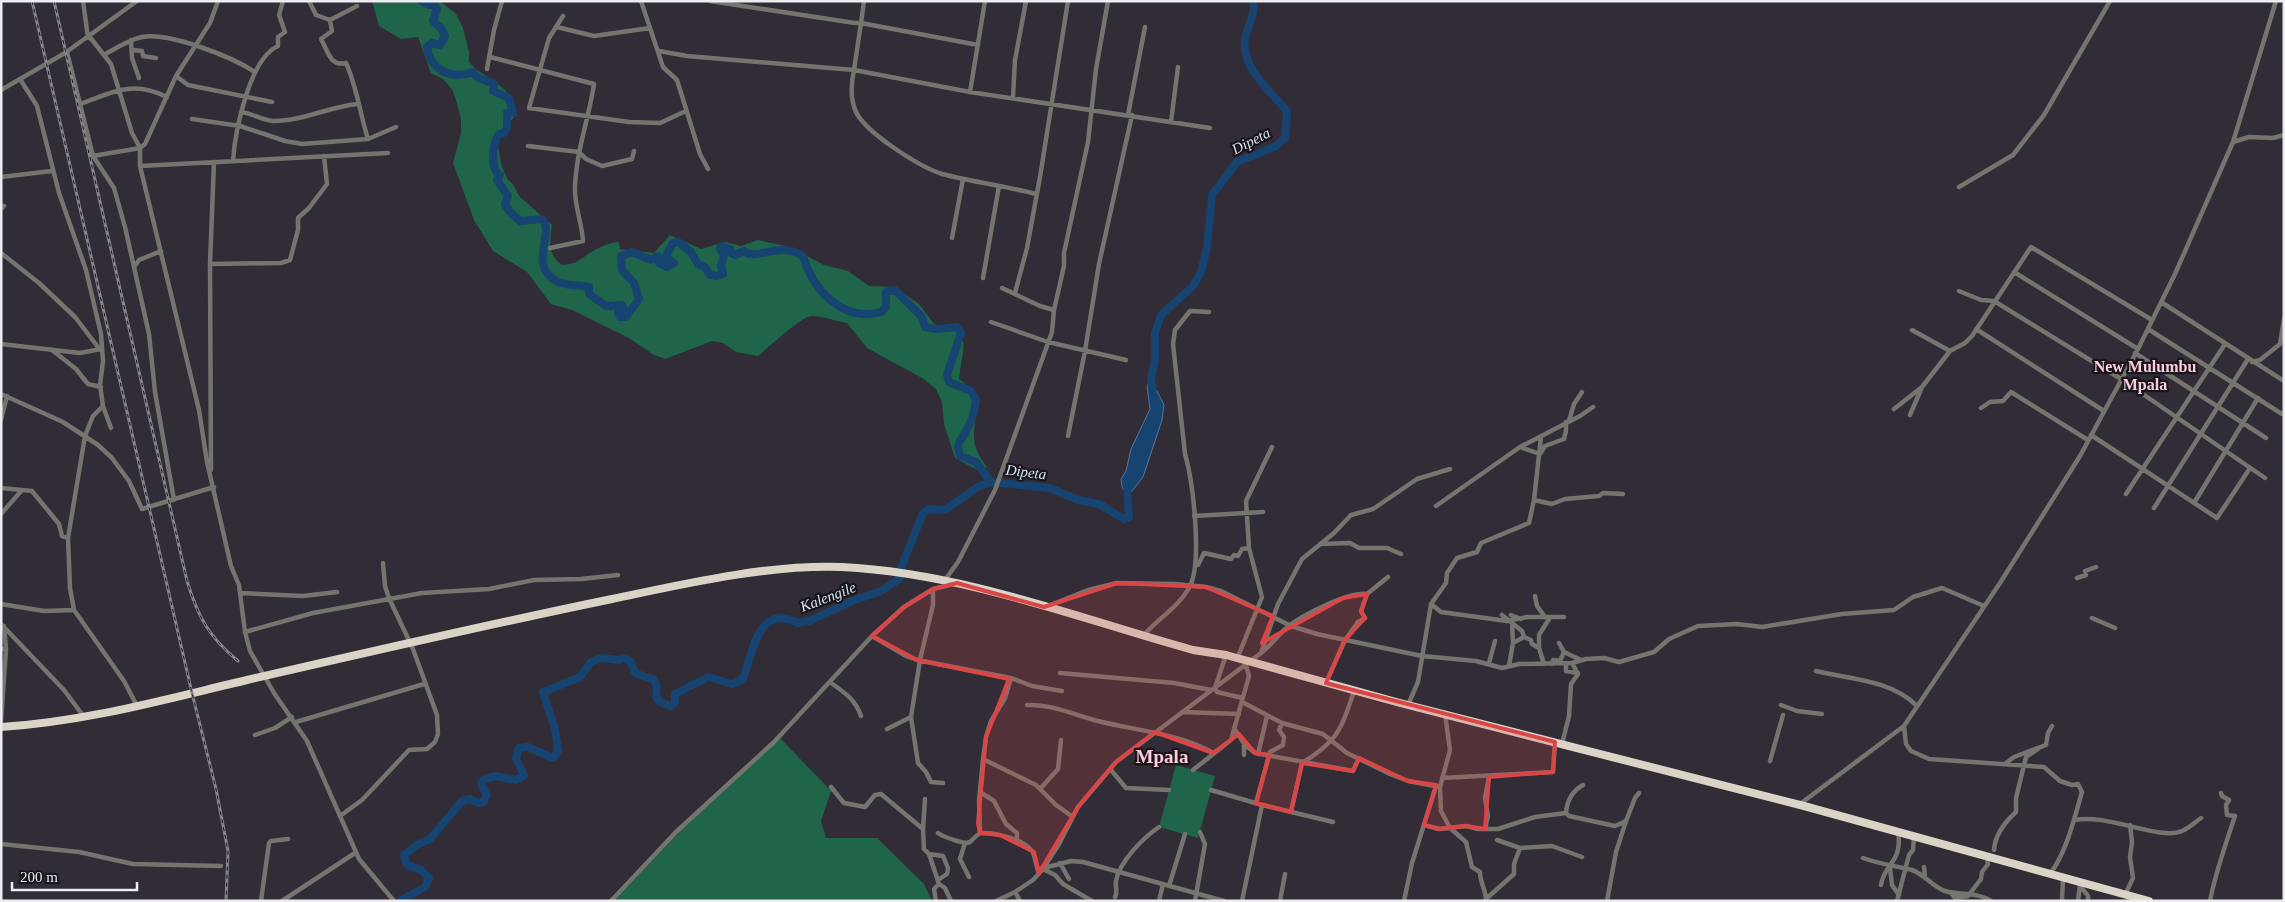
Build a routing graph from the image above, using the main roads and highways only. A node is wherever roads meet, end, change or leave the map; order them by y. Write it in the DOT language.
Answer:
graph roads {
  1 [pos="1,727"];
  2 [pos="2149,901"];
  1 -- 2 [label="highway"];
}
